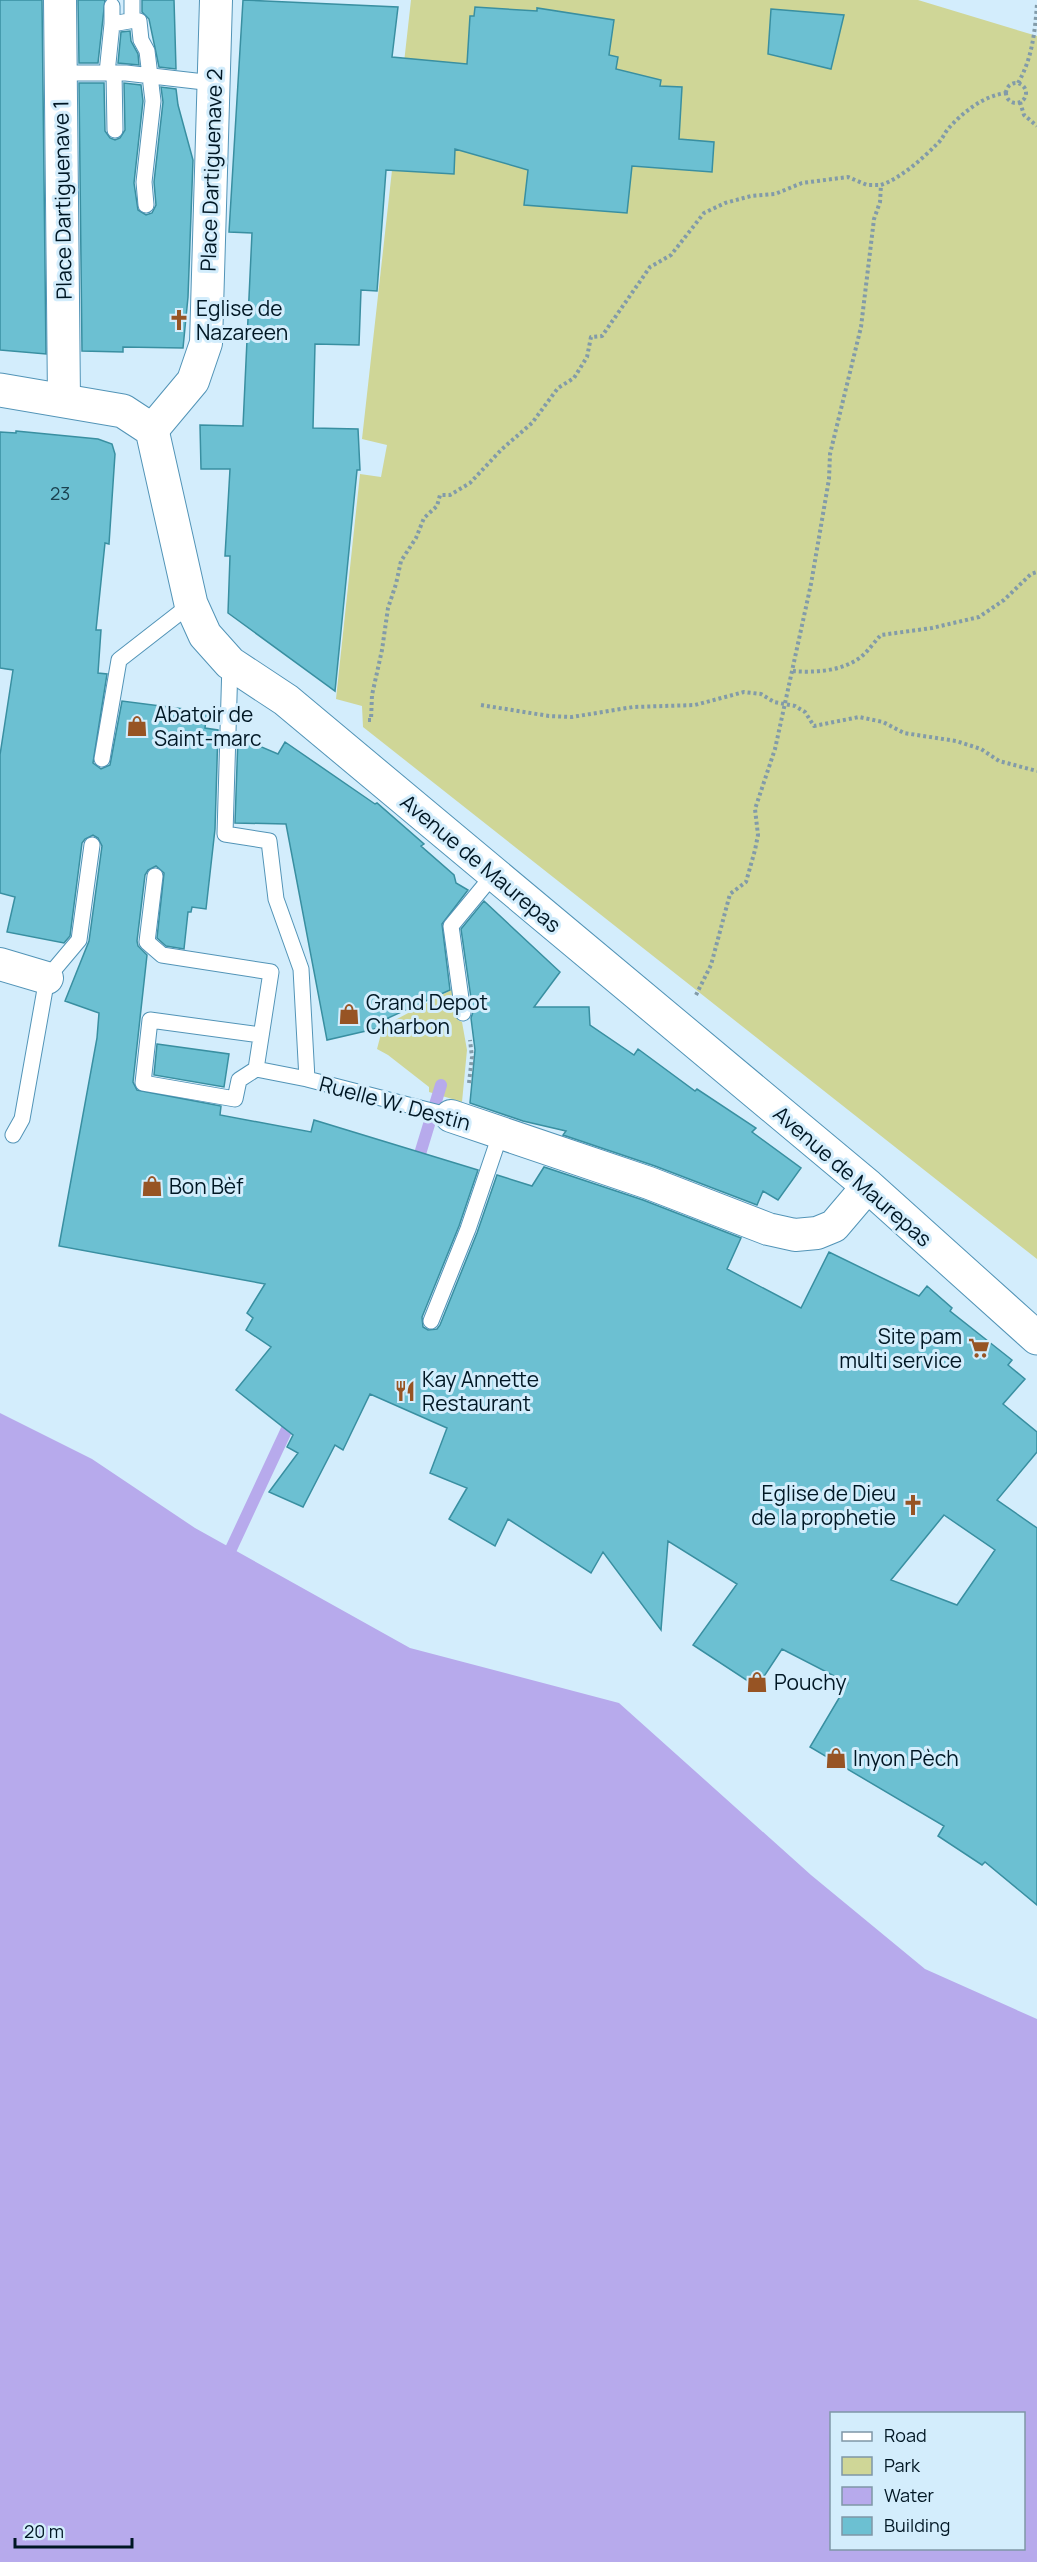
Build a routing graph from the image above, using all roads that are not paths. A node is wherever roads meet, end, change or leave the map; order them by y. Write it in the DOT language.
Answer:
graph roads {
  1 [pos="60,0"];
  2 [pos="132,0"];
  3 [pos="216,0"];
  4 [pos="112,6"];
  5 [pos="135,20"];
  6 [pos="112,24"];
  7 [pos="60,73"];
  8 [pos="111,73"];
  9 [pos="149,75"];
  10 [pos="213,83"];
  11 [pos="115,130"];
  12 [pos="146,205"];
  13 [pos="0,390"];
  14 [pos="64,400"];
  15 [pos="152,430"];
  16 [pos="191,604"];
  17 [pos="230,663"];
  18 [pos="102,759"];
  19 [pos="92,845"];
  20 [pos="494,874"];
  21 [pos="155,876"];
  22 [pos="0,964"];
  23 [pos="47,978"];
  24 [pos="463,1013"];
  25 [pos="261,1035"];
  26 [pos="256,1069"];
  27 [pos="307,1079"];
  28 [pos="447,1115"];
  29 [pos="501,1132"];
  30 [pos="13,1135"];
  31 [pos="868,1186"];
  32 [pos="431,1321"];
  33 [pos="1037,1338"];
  1 -- 7 [label="street, Place Dartiguenave 1"];
  2 -- 5 [label="lane"];
  3 -- 10 [label="street, Place Dartiguenave 2"];
  4 -- 6 [label="lane"];
  5 -- 6 [label="lane"];
  5 -- 9 [label="lane"];
  6 -- 8 [label="lane"];
  7 -- 8 [label="lane"];
  7 -- 14 [label="street, Place Dartiguenave 1"];
  8 -- 9 [label="lane"];
  8 -- 11 [label="lane"];
  9 -- 10 [label="lane"];
  9 -- 12 [label="lane"];
  10 -- 15 [label="street, Place Dartiguenave 2"];
  13 -- 14 [label="street"];
  14 -- 15 [label="street"];
  15 -- 16 [label="street, Avenue de Maurepas"];
  16 -- 17 [label="street, Avenue de Maurepas"];
  16 -- 18 [label="lane"];
  17 -- 20 [label="street, Avenue de Maurepas"];
  17 -- 27 [label="lane, Ruelle W. Destin"];
  19 -- 23 [label="lane"];
  20 -- 24 [label="lane"];
  20 -- 31 [label="street, Avenue de Maurepas"];
  21 -- 25 [label="lane"];
  22 -- 23 [label="street"];
  23 -- 30 [label="lane"];
  25 -- 26 [label="lane"];
  25 -- 26 [label="lane"];
  26 -- 27 [label="lane"];
  27 -- 28 [label="lane, Ruelle W. Destin"];
  28 -- 29 [label="street, Ruelle W. Destin"];
  29 -- 31 [label="street, Ruelle W. Destin"];
  29 -- 32 [label="lane"];
  31 -- 33 [label="street, Avenue de Maurepas"];
}
